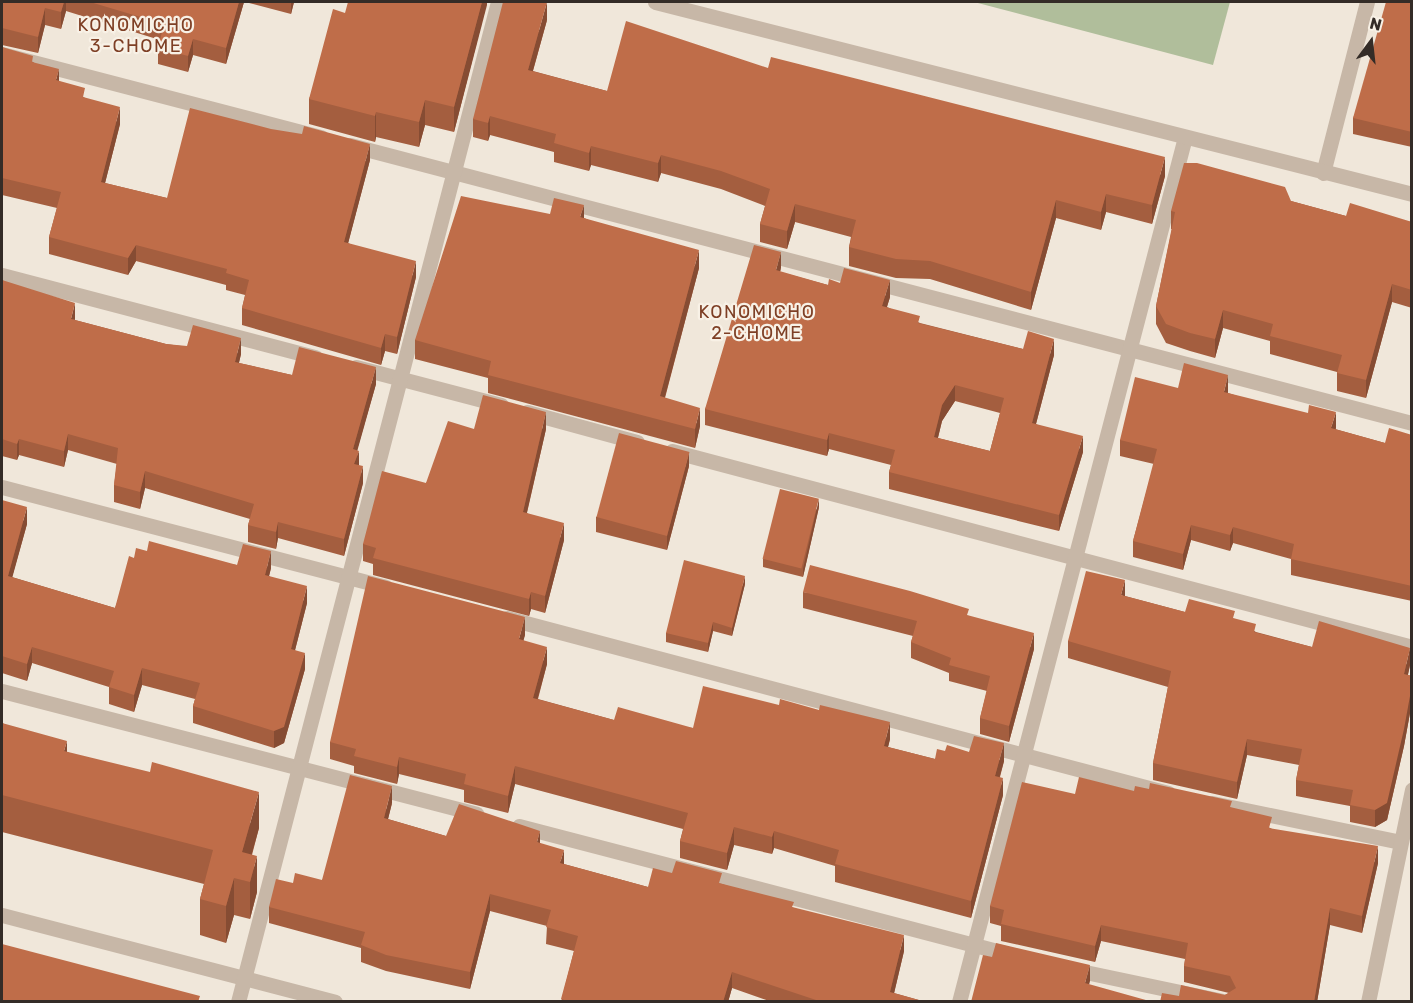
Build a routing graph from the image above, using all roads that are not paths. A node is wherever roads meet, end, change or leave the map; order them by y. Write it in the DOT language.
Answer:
graph roads {
  1 [pos="498,2"];
  2 [pos="655,2"];
  3 [pos="1367,2"];
  4 [pos="2,54"];
  5 [pos="1185,136"];
  6 [pos="456,172"];
  7 [pos="1323,173"];
  8 [pos="1412,194"];
  9 [pos="2,275"];
  10 [pos="1131,349"];
  11 [pos="402,379"];
  12 [pos="1412,423"];
  13 [pos="2,487"];
  14 [pos="1076,558"];
  15 [pos="350,578"];
  16 [pos="408,593"];
  17 [pos="488,614"];
  18 [pos="1412,647"];
  19 [pos="2,691"];
  20 [pos="1026,753"];
  21 [pos="301,768"];
  22 [pos="1412,790"];
  23 [pos="1400,843"];
  24 [pos="2,915"];
  25 [pos="974,945"];
  26 [pos="1032,960"];
  27 [pos="1055,965"];
  28 [pos="244,977"];
  29 [pos="238,1002"];
  30 [pos="335,1002"];
  31 [pos="959,1002"];
  32 [pos="1227,1002"];
  33 [pos="1368,1002"];
  1 -- 6 [label="street"];
  2 -- 5 [label="street"];
  3 -- 7 [label="street"];
  4 -- 6 [label="street"];
  5 -- 7 [label="street"];
  5 -- 10 [label="street"];
  6 -- 10 [label="street"];
  6 -- 11 [label="street"];
  7 -- 8 [label="street"];
  9 -- 11 [label="street"];
  10 -- 12 [label="street"];
  10 -- 14 [label="street"];
  11 -- 14 [label="street"];
  11 -- 15 [label="street"];
  13 -- 15 [label="street"];
  14 -- 18 [label="street"];
  14 -- 20 [label="street"];
  15 -- 16 [label="street"];
  15 -- 21 [label="street"];
  17 -- 20 [label="street"];
  19 -- 21 [label="street"];
  20 -- 23 [label="street"];
  20 -- 25 [label="street"];
  21 -- 25 [label="street"];
  21 -- 28 [label="street"];
  22 -- 23 [label="street"];
  23 -- 33 [label="street"];
  24 -- 28 [label="street"];
  25 -- 26 [label="street"];
  25 -- 31 [label="street"];
  27 -- 32 [label="street"];
  28 -- 29 [label="street"];
  28 -- 30 [label="street"];
}
